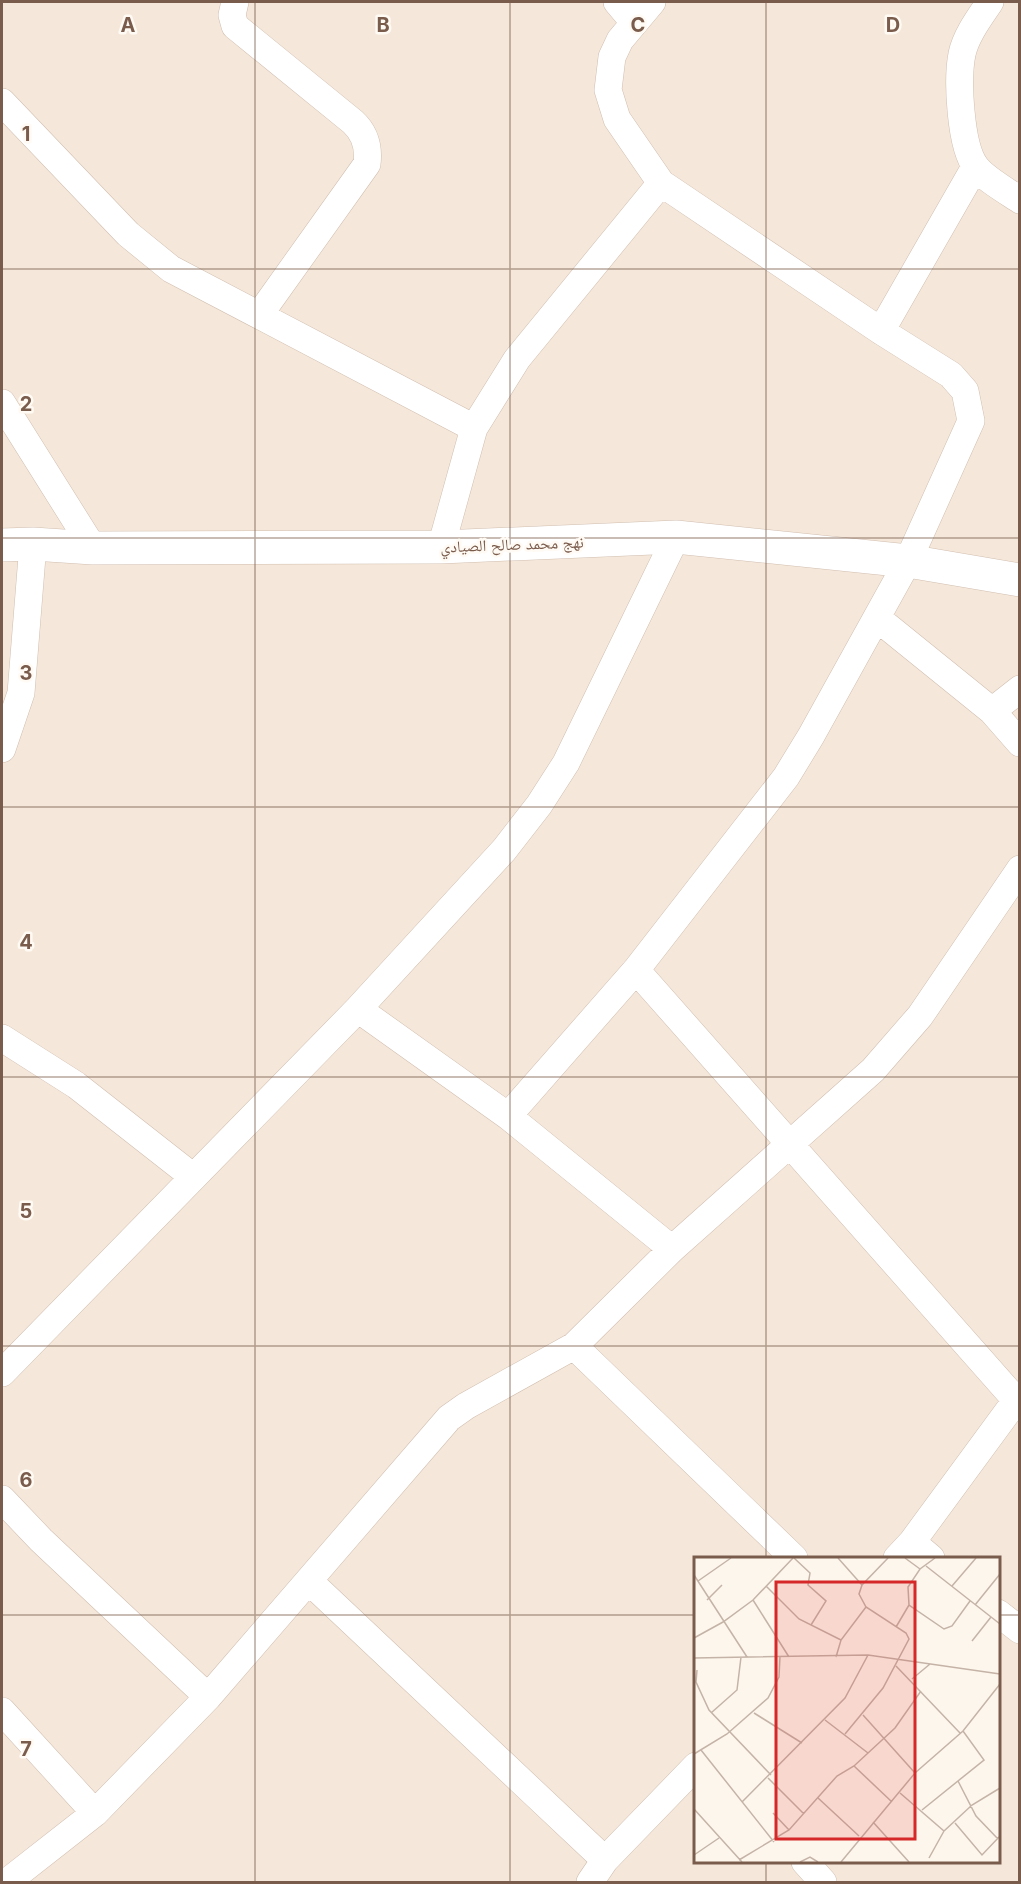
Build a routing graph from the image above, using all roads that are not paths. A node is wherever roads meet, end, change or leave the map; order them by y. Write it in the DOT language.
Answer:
graph roads {
  1 [pos="235,2"];
  2 [pos="652,2"];
  3 [pos="990,2"];
  4 [pos="625,11"];
  5 [pos="2,102"];
  6 [pos="975,167"];
  7 [pos="662,183"];
  8 [pos="1020,200"];
  9 [pos="260,314"];
  10 [pos="881,331"];
  11 [pos="2,403"];
  12 [pos="474,428"];
  13 [pos="676,537"];
  14 [pos="17,544"];
  15 [pos="441,547"];
  16 [pos="93,548"];
  17 [pos="908,561"];
  18 [pos="1020,580"];
  19 [pos="877,618"];
  20 [pos="1020,690"];
  21 [pos="993,711"];
  22 [pos="1020,742"];
  23 [pos="2,748"];
  24 [pos="1020,869"];
  25 [pos="636,970"];
  26 [pos="357,1009"];
  27 [pos="2,1038"];
  28 [pos="508,1116"];
  29 [pos="789,1143"];
  30 [pos="192,1176"];
  31 [pos="672,1249"];
  32 [pos="574,1346"];
  33 [pos="2,1373"];
  34 [pos="1017,1397"];
  35 [pos="2,1499"];
  36 [pos="913,1553"];
  37 [pos="793,1557"];
  38 [pos="310,1582"];
  39 [pos="1000,1614"];
  40 [pos="1020,1630"];
  41 [pos="208,1697"];
  42 [pos="2,1711"];
  43 [pos="694,1768"];
  44 [pos="95,1813"];
  45 [pos="605,1860"];
  46 [pos="805,1863"];
  47 [pos="7,1882"];
  48 [pos="590,1882"];
  49 [pos="823,1882"];
  1 -- 9 [label="street"];
  2 -- 4 [label="street"];
  3 -- 6 [label="street"];
  4 -- 7 [label="street"];
  5 -- 9 [label="street"];
  6 -- 8 [label="street"];
  6 -- 10 [label="street"];
  7 -- 10 [label="street"];
  7 -- 12 [label="street"];
  9 -- 12 [label="street"];
  10 -- 17 [label="street"];
  11 -- 16 [label="street"];
  12 -- 15 [label="street"];
  13 -- 15 [label="street, نهج محمد صالح الصيادي"];
  13 -- 17 [label="street, نهج محمد صالح الصيادي"];
  13 -- 26 [label="street"];
  14 -- 16 [label="street, نهج محمد صالح الصيادي"];
  14 -- 23 [label="street"];
  15 -- 16 [label="street, نهج محمد صالح الصيادي"];
  17 -- 18 [label="street, نهج محمد صالح الصيادي"];
  17 -- 19 [label="street"];
  19 -- 21 [label="street"];
  19 -- 25 [label="street"];
  20 -- 21 [label="street"];
  21 -- 22 [label="street"];
  24 -- 29 [label="street"];
  25 -- 28 [label="street"];
  25 -- 29 [label="street"];
  26 -- 28 [label="street"];
  26 -- 30 [label="street"];
  27 -- 30 [label="street"];
  28 -- 31 [label="street"];
  29 -- 31 [label="street"];
  29 -- 34 [label="street"];
  30 -- 33 [label="street"];
  31 -- 32 [label="street"];
  32 -- 37 [label="street"];
  32 -- 38 [label="street"];
  34 -- 36 [label="street"];
  35 -- 41 [label="street"];
  38 -- 41 [label="street"];
  38 -- 45 [label="street"];
  39 -- 40 [label="street"];
  41 -- 44 [label="street"];
  42 -- 44 [label="street"];
  43 -- 45 [label="street"];
  44 -- 47 [label="street"];
  45 -- 48 [label="street"];
  46 -- 49 [label="street"];
}
